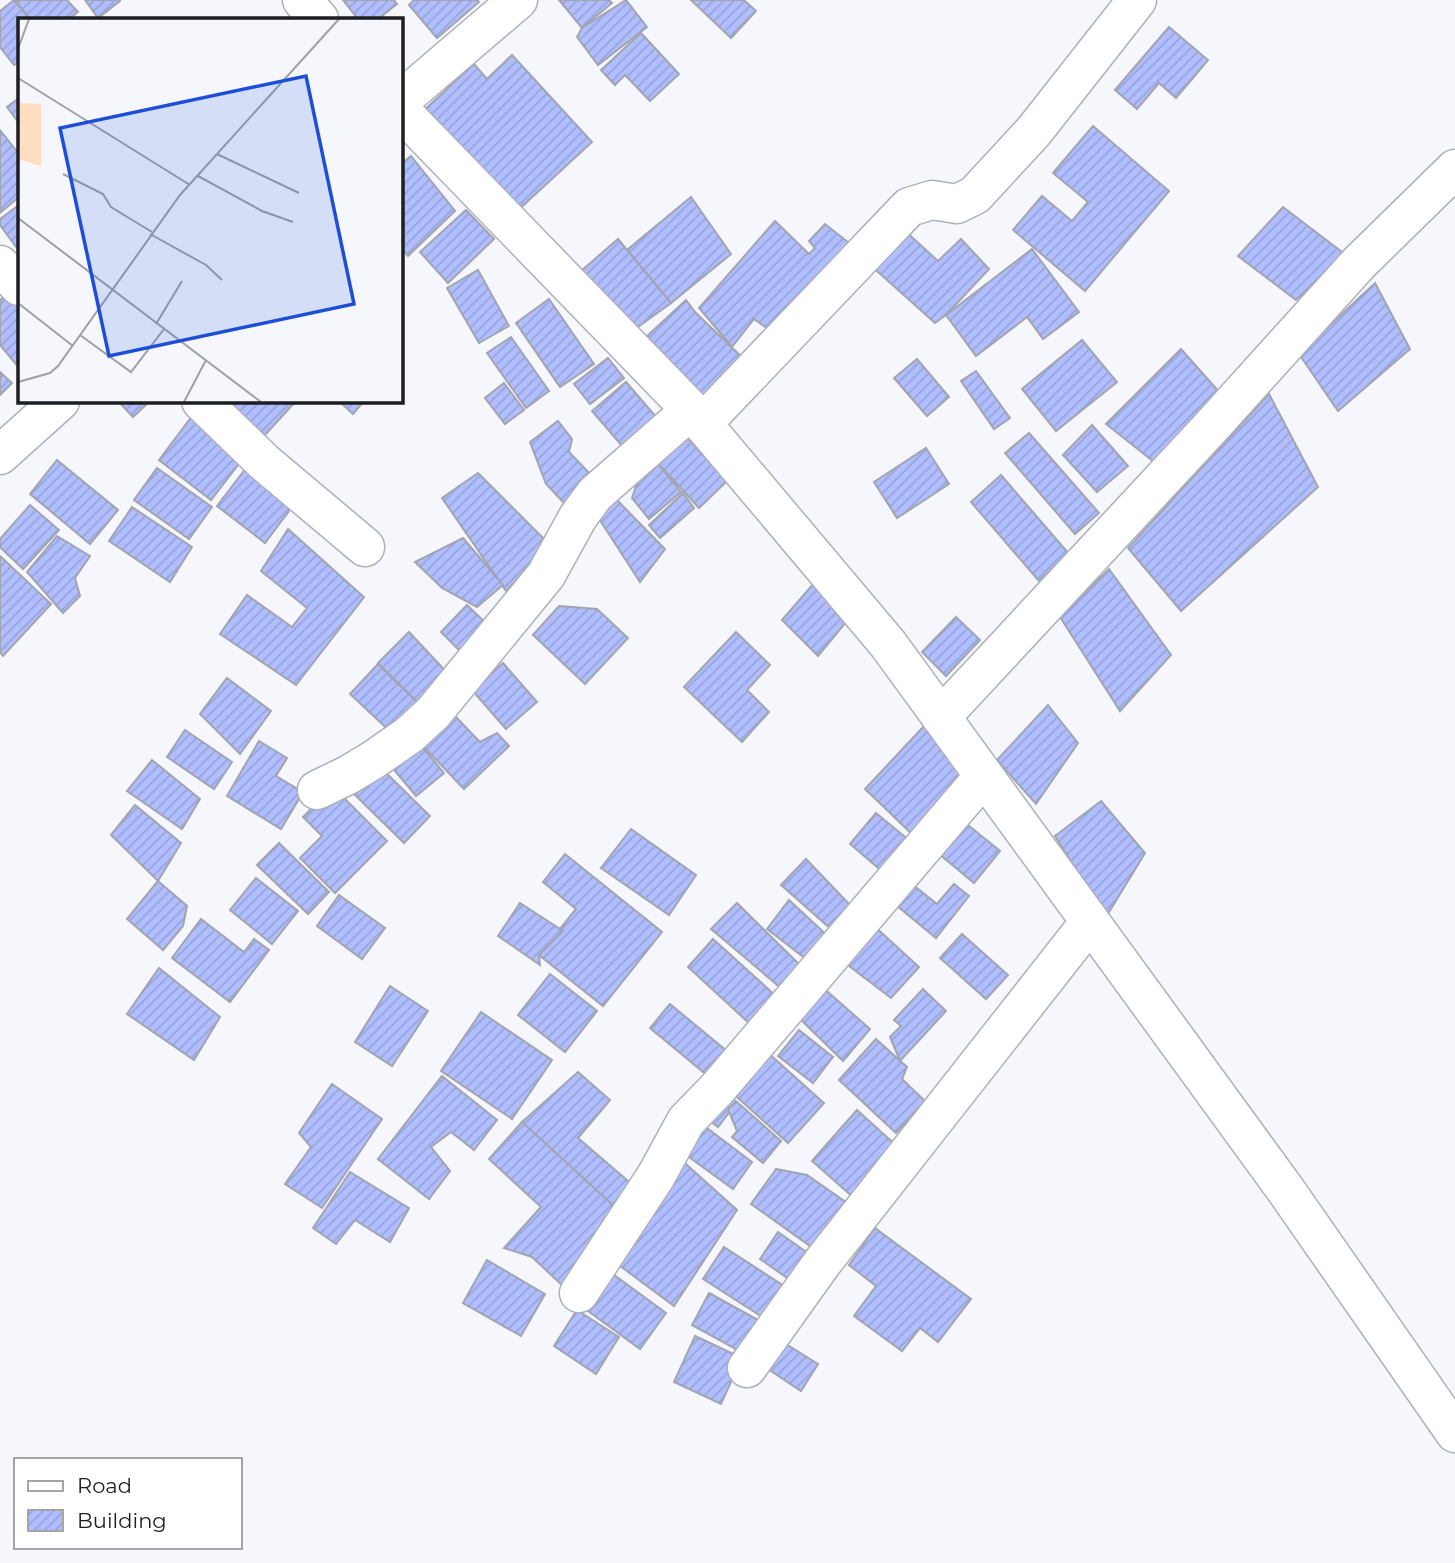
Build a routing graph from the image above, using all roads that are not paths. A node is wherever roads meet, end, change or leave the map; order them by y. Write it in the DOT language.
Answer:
graph roads {
  1 [pos="302,0"];
  2 [pos="518,0"];
  3 [pos="1137,0"];
  4 [pos="318,18"];
  5 [pos="402,99"];
  6 [pos="402,112"];
  7 [pos="1455,169"];
  8 [pos="0,265"];
  9 [pos="18,285"];
  10 [pos="59,402"];
  11 [pos="202,402"];
  12 [pos="696,417"];
  13 [pos="0,454"];
  14 [pos="365,547"];
  15 [pos="941,717"];
  16 [pos="984,776"];
  17 [pos="317,790"];
  18 [pos="1089,923"];
  19 [pos="579,1293"];
  20 [pos="747,1368"];
  21 [pos="1455,1433"];
  1 -- 4 [label="street"];
  2 -- 5 [label="street"];
  3 -- 12 [label="street"];
  6 -- 12 [label="street"];
  7 -- 15 [label="street"];
  8 -- 9 [label="street"];
  10 -- 13 [label="street"];
  11 -- 14 [label="street"];
  12 -- 15 [label="street"];
  12 -- 17 [label="street"];
  15 -- 16 [label="street"];
  16 -- 18 [label="street"];
  16 -- 19 [label="street"];
  18 -- 20 [label="street"];
  18 -- 21 [label="street"];
}
